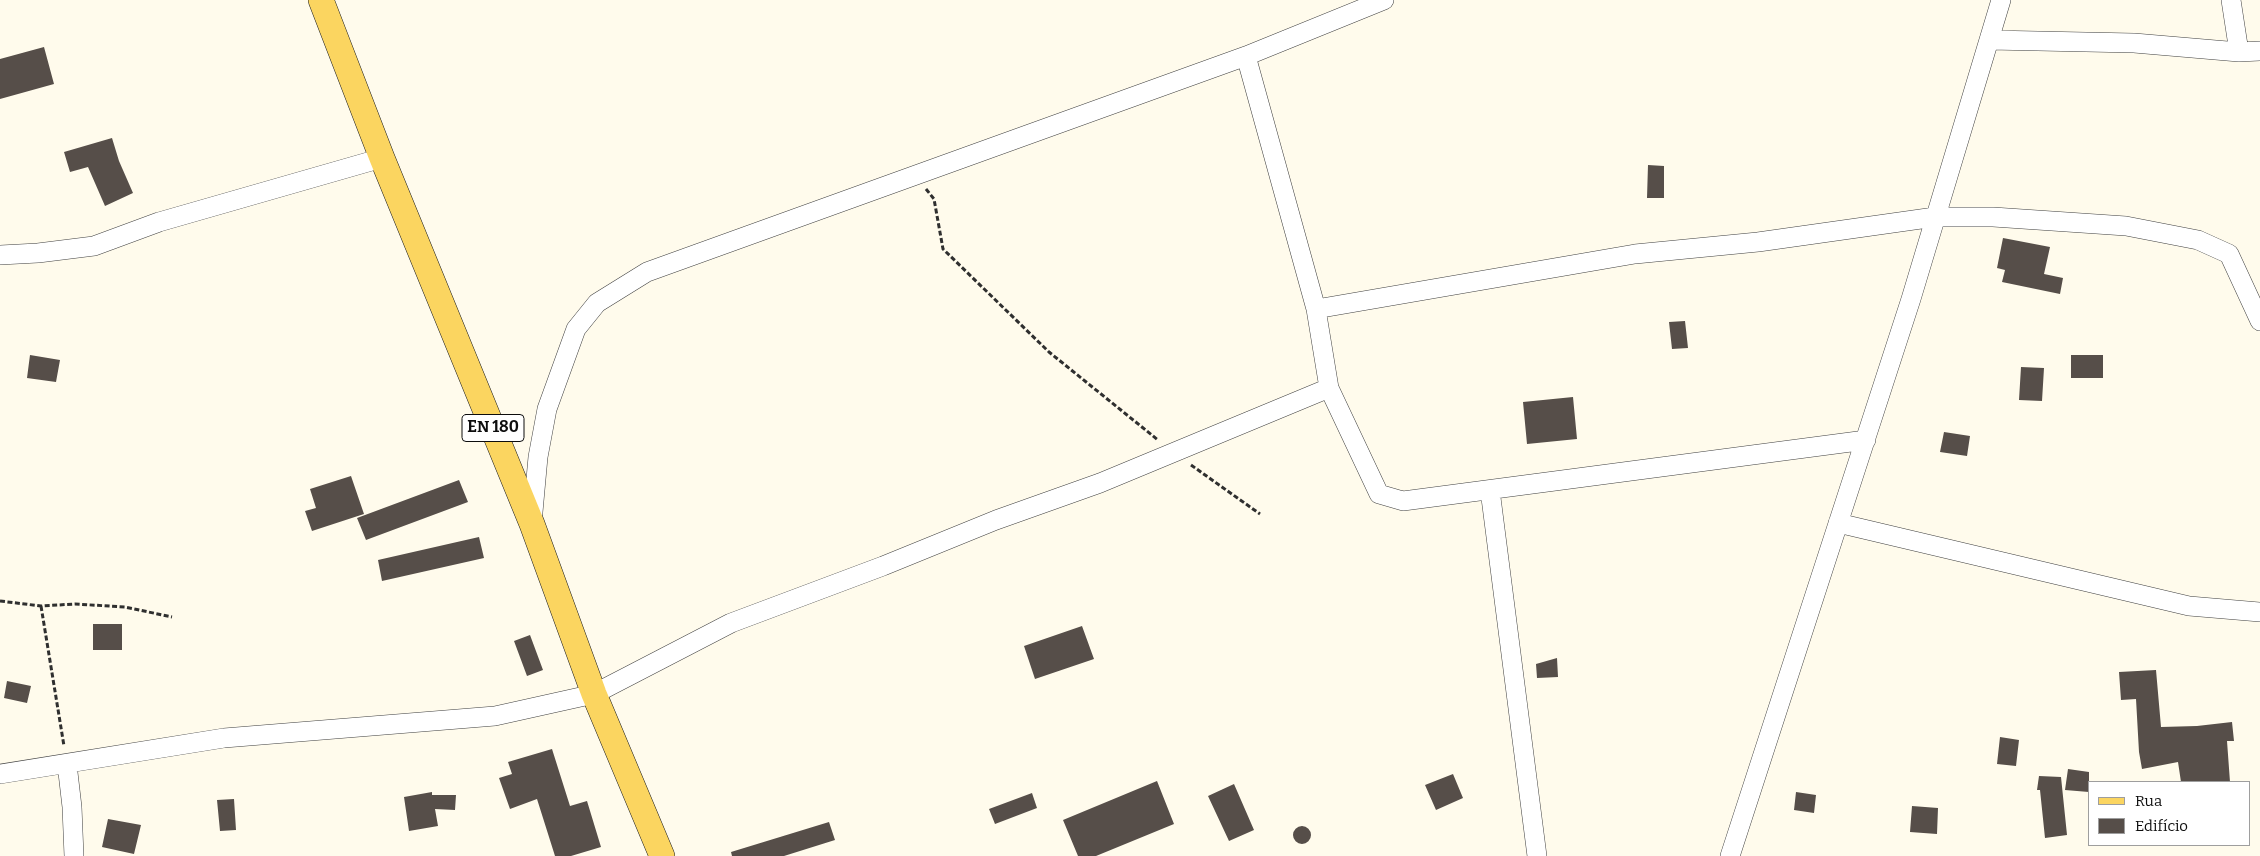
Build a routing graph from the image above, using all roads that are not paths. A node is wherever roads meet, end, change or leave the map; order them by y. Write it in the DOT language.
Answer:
graph roads {
  1 [pos="321,0"];
  2 [pos="1384,0"];
  3 [pos="2001,0"];
  4 [pos="2231,0"];
  5 [pos="1990,40"];
  6 [pos="2260,51"];
  7 [pos="2239,52"];
  8 [pos="1246,56"];
  9 [pos="382,158"];
  10 [pos="1935,217"];
  11 [pos="0,255"];
  12 [pos="1316,309"];
  13 [pos="2259,318"];
  14 [pos="1329,388"];
  15 [pos="1866,440"];
  16 [pos="1490,490"];
  17 [pos="1838,523"];
  18 [pos="532,524"];
  19 [pos="2260,612"];
  20 [pos="594,694"];
  21 [pos="67,764"];
  22 [pos="0,774"];
  23 [pos="74,856"];
  24 [pos="662,856"];
  25 [pos="1537,856"];
  26 [pos="1730,856"];
  1 -- 9 [label="main road, EN 180"];
  2 -- 8 [label="street"];
  3 -- 5 [label="street"];
  4 -- 7 [label="street"];
  5 -- 7 [label="street"];
  5 -- 10 [label="street"];
  6 -- 7 [label="street"];
  8 -- 12 [label="street"];
  8 -- 18 [label="street"];
  9 -- 11 [label="street"];
  9 -- 18 [label="main road, EN 180"];
  10 -- 12 [label="street"];
  10 -- 13 [label="street"];
  10 -- 15 [label="street"];
  12 -- 14 [label="street"];
  14 -- 16 [label="street"];
  14 -- 20 [label="street"];
  15 -- 16 [label="street"];
  15 -- 17 [label="street"];
  16 -- 25 [label="street"];
  17 -- 19 [label="street"];
  17 -- 26 [label="street"];
  18 -- 20 [label="main road, EN 180"];
  20 -- 21 [label="street"];
  20 -- 24 [label="main road, EN 180"];
  21 -- 22 [label="street"];
  21 -- 23 [label="street"];
}
